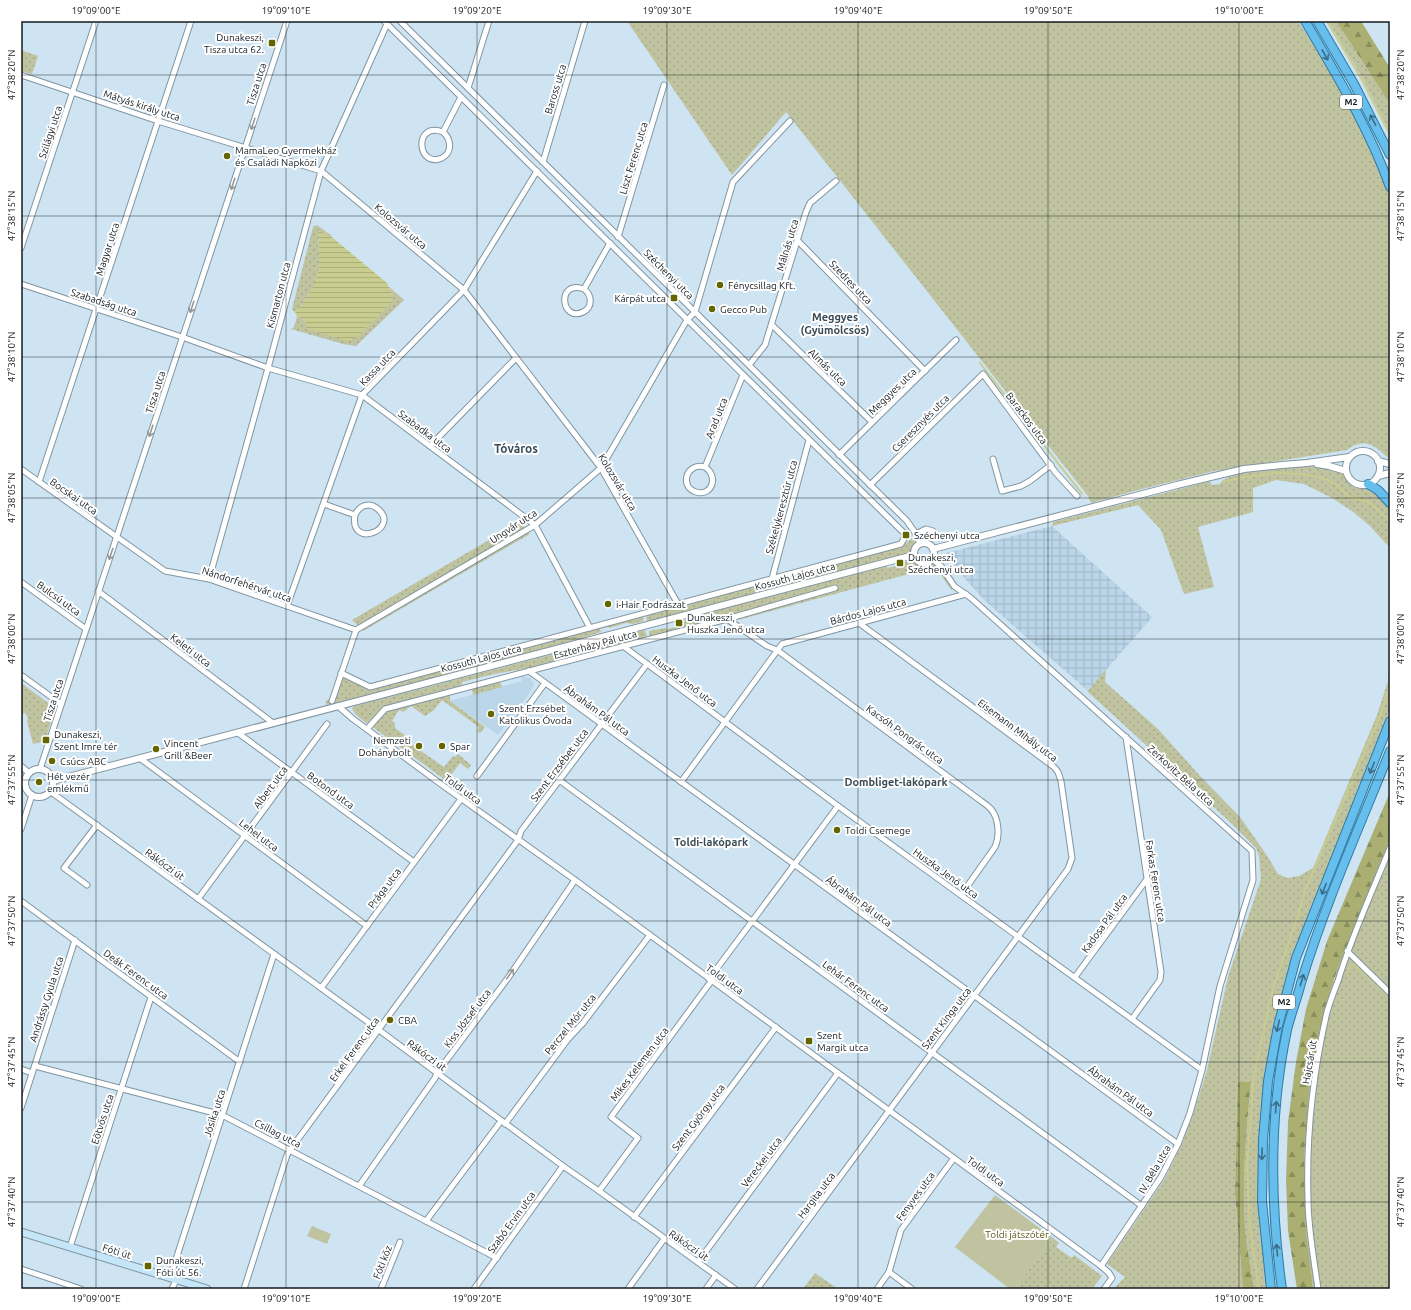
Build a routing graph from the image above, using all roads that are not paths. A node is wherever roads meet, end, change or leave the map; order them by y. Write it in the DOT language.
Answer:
graph roads {
  1 [pos="96,21"];
  2 [pos="191,21"];
  3 [pos="287,21"];
  4 [pos="400,21"];
  5 [pos="488,21"];
  6 [pos="585,21"];
  7 [pos="1305,21"];
  8 [pos="1317,21"];
  9 [pos="386,22"];
  10 [pos="21,75"];
  11 [pos="664,85"];
  12 [pos="468,88"];
  13 [pos="72,92"];
  14 [pos="461,97"];
  15 [pos="158,121"];
  16 [pos="790,122"];
  17 [pos="443,132"];
  18 [pos="245,147"];
  19 [pos="1390,155"];
  20 [pos="543,162"];
  21 [pos="321,171"];
  22 [pos="537,171"];
  23 [pos="836,181"];
  24 [pos="1390,187"];
  25 [pos="618,237"];
  26 [pos="797,240"];
  27 [pos="610,243"];
  28 [pos="21,248"];
  29 [pos="21,284"];
  30 [pos="584,289"];
  31 [pos="464,290"];
  32 [pos="96,309"];
  33 [pos="695,312"];
  34 [pos="687,320"];
  35 [pos="772,324"];
  36 [pos="182,337"];
  37 [pos="956,340"];
  38 [pos="516,358"];
  39 [pos="749,365"];
  40 [pos="268,368"];
  41 [pos="925,371"];
  42 [pos="983,374"];
  43 [pos="743,375"];
  44 [pos="362,395"];
  45 [pos="872,422"];
  46 [pos="808,440"];
  47 [pos="430,446"];
  48 [pos="839,455"];
  49 [pos="1349,457"];
  50 [pos="993,459"];
  51 [pos="1378,461"];
  52 [pos="1307,463"];
  53 [pos="1390,464"];
  54 [pos="1051,465"];
  55 [pos="705,467"];
  56 [pos="601,468"];
  57 [pos="21,469"];
  58 [pos="1346,471"];
  59 [pos="1390,473"];
  60 [pos="1378,476"];
  61 [pos="39,482"];
  62 [pos="1368,484"];
  63 [pos="870,485"];
  64 [pos="1077,496"];
  65 [pos="1390,503"];
  66 [pos="324,504"];
  67 [pos="354,515"];
  68 [pos="535,525"];
  69 [pos="933,531"];
  70 [pos="916,534"];
  71 [pos="116,537"];
  72 [pos="905,537"];
  73 [pos="920,544"];
  74 [pos="933,549"];
  75 [pos="914,555"];
  76 [pos="932,559"];
  77 [pos="209,579"];
  78 [pos="772,579"];
  79 [pos="21,582"];
  80 [pos="835,588"];
  81 [pos="98,591"];
  82 [pos="966,594"];
  83 [pos="678,604"];
  84 [pos="287,606"];
  85 [pos="727,619"];
  86 [pos="859,623"];
  87 [pos="590,628"];
  88 [pos="86,629"];
  89 [pos="356,630"];
  90 [pos="623,646"];
  91 [pos="777,650"];
  92 [pos="647,664"];
  93 [pos="529,671"];
  94 [pos="341,672"];
  95 [pos="21,675"];
  96 [pos="545,683"];
  97 [pos="332,701"];
  98 [pos="61,704"];
  99 [pos="338,706"];
  100 [pos="725,721"];
  101 [pos="1390,721"];
  102 [pos="273,723"];
  103 [pos="327,724"];
  104 [pos="601,724"];
  105 [pos="367,729"];
  106 [pos="238,733"];
  107 [pos="1126,737"];
  108 [pos="1390,752"];
  109 [pos="141,759"];
  110 [pos="21,766"];
  111 [pos="40,769"];
  112 [pos="29,772"];
  113 [pos="291,772"];
  114 [pos="478,776"];
  115 [pos="559,780"];
  116 [pos="53,781"];
  117 [pos="681,782"];
  118 [pos="23,788"];
  119 [pos="51,792"];
  120 [pos="32,795"];
  121 [pos="461,799"];
  122 [pos="838,806"];
  123 [pos="97,825"];
  124 [pos="21,829"];
  125 [pos="245,835"];
  126 [pos="518,840"];
  127 [pos="1390,848"];
  128 [pos="414,862"];
  129 [pos="794,865"];
  130 [pos="1147,879"];
  131 [pos="575,880"];
  132 [pos="87,885"];
  133 [pos="961,895"];
  134 [pos="198,899"];
  135 [pos="21,901"];
  136 [pos="752,922"];
  137 [pos="367,926"];
  138 [pos="650,935"];
  139 [pos="1018,936"];
  140 [pos="75,940"];
  141 [pos="1347,951"];
  142 [pos="274,954"];
  143 [pos="1075,978"];
  144 [pos="710,979"];
  145 [pos="321,988"];
  146 [pos="1390,993"];
  147 [pos="974,996"];
  148 [pos="151,997"];
  149 [pos="1132,1019"];
  150 [pos="776,1027"];
  151 [pos="379,1030"];
  152 [pos="932,1052"];
  153 [pos="240,1062"];
  154 [pos="35,1066"];
  155 [pos="21,1069"];
  156 [pos="1202,1070"];
  157 [pos="32,1073"];
  158 [pos="437,1073"];
  159 [pos="838,1073"];
  160 [pos="121,1089"];
  161 [pos="21,1108"];
  162 [pos="890,1111"];
  163 [pos="222,1115"];
  164 [pos="503,1122"];
  165 [pos="1178,1144"];
  166 [pos="290,1150"];
  167 [pos="954,1158"];
  168 [pos="563,1166"];
  169 [pos="359,1186"];
  170 [pos="599,1191"];
  171 [pos="1142,1206"];
  172 [pos="634,1217"];
  173 [pos="426,1221"];
  174 [pos="21,1232"];
  175 [pos="664,1239"];
  176 [pos="400,1242"];
  177 [pos="70,1247"];
  178 [pos="497,1258"];
  179 [pos="698,1262"];
  180 [pos="1101,1266"];
  181 [pos="21,1269"];
  182 [pos="889,1272"];
  183 [pos="716,1276"];
  184 [pos="173,1279"];
  185 [pos="81,1289"];
  186 [pos="172,1289"];
  187 [pos="207,1289"];
  188 [pos="244,1289"];
  189 [pos="381,1289"];
  190 [pos="474,1289"];
  191 [pos="628,1289"];
  192 [pos="706,1289"];
  193 [pos="735,1289"];
  194 [pos="757,1289"];
  195 [pos="877,1289"];
  196 [pos="912,1289"];
  197 [pos="1104,1289"];
  198 [pos="1271,1289"];
  199 [pos="1282,1289"];
  200 [pos="1318,1289"];
  1 -- 13 [label="street, Szilágyi utca"];
  2 -- 15 [label="street, Magyar utca"];
  3 -- 18 [label="street, Tisza utca, one-way"];
  4 -- 12 [label="street, Széchenyi utca"];
  5 -- 12 [label="street"];
  6 -- 20 [label="street, Baross utca"];
  7 -- 24 [label="highway, M2, one-way"];
  19 -- 8 [label="highway, M2, one-way"];
  9 -- 14 [label="street, Széchenyi utca"];
  9 -- 21 [label="street, Kismarton utca"];
  10 -- 13 [label="street, Mátyás király utca"];
  11 -- 25 [label="street, Liszt Ferenc utca"];
  12 -- 20 [label="street, Széchenyi utca"];
  13 -- 15 [label="street, Mátyás király utca"];
  13 -- 28 [label="street, Szilágyi utca"];
  14 -- 17 [label="street"];
  14 -- 22 [label="street, Széchenyi utca"];
  15 -- 18 [label="street, Mátyás király utca"];
  15 -- 32 [label="street, Magyar utca"];
  16 -- 33 [label="street"];
  17 -- 17 [label="street"];
  18 -- 21 [label="street, Kolozsvár utca"];
  18 -- 36 [label="street, Tisza utca, one-way"];
  20 -- 25 [label="street, Széchenyi utca"];
  21 -- 31 [label="street, Kolozsvár utca"];
  21 -- 40 [label="street, Kismarton utca"];
  22 -- 27 [label="street, Széchenyi utca"];
  22 -- 31 [label="street, Kassa utca"];
  23 -- 26 [label="street, Málnás utca"];
  25 -- 33 [label="street, Széchenyi utca"];
  26 -- 35 [label="street, Málnás utca"];
  26 -- 41 [label="street, Szedres utca"];
  27 -- 30 [label="street"];
  27 -- 34 [label="street, Széchenyi utca"];
  29 -- 32 [label="street, Szabadság utca"];
  30 -- 30 [label="street"];
  31 -- 38 [label="street, Kolozsvár utca"];
  31 -- 44 [label="street, Kassa utca"];
  32 -- 36 [label="street, Szabadság utca"];
  32 -- 61 [label="street, Magyar utca"];
  33 -- 34 [label="street, Ungvár utca"];
  33 -- 39 [label="street, Széchenyi utca"];
  34 -- 43 [label="street, Széchenyi utca"];
  34 -- 56 [label="street, Ungvár utca"];
  35 -- 39 [label="street, Málnás utca"];
  35 -- 45 [label="street, Almás utca"];
  36 -- 40 [label="street, Szabadka utca"];
  36 -- 71 [label="street, Tisza utca, one-way"];
  37 -- 41 [label="street, Meggyes utca"];
  38 -- 47 [label="street"];
  38 -- 56 [label="street, Kolozsvár utca"];
  39 -- 48 [label="street, Széchenyi utca"];
  40 -- 44 [label="street, Szabadka utca"];
  40 -- 77 [label="street, Kismarton utca"];
  41 -- 45 [label="street, Meggyes utca"];
  42 -- 54 [label="street, Barackos utca"];
  42 -- 63 [label="street, Cseresznyés utca"];
  43 -- 46 [label="street, Széchenyi utca"];
  43 -- 55 [label="street, Arad utca"];
  44 -- 47 [label="street, Szabadka utca"];
  44 -- 66 [label="street, Kassa utca"];
  45 -- 48 [label="street, Meggyes utca"];
  46 -- 72 [label="street, Széchenyi utca"];
  46 -- 78 [label="street, Székelykeresztúr utca"];
  47 -- 68 [label="street, Szabadka utca"];
  48 -- 63 [label="street, Széchenyi utca"];
  49 -- 51 [label="street"];
  49 -- 52 [label="street"];
  49 -- 58 [label="street"];
  50 -- 54 [label="street"];
  51 -- 53 [label="street"];
  51 -- 60 [label="street"];
  52 -- 58 [label="street"];
  52 -- 74 [label="street"];
  54 -- 64 [label="street, Barackos utca"];
  55 -- 55 [label="street"];
  56 -- 68 [label="street, Ungvár utca"];
  56 -- 83 [label="street, Kolozsvár utca"];
  57 -- 61 [label="street, Bocskai utca"];
  58 -- 62 [label="street"];
  59 -- 60 [label="street"];
  60 -- 62 [label="street"];
  61 -- 71 [label="street, Bocskai utca"];
  62 -- 65 [label="highway"];
  63 -- 70 [label="street, Széchenyi utca"];
  66 -- 67 [label="street"];
  66 -- 84 [label="street, Kassa utca"];
  67 -- 67 [label="street"];
  68 -- 87 [label="street, Szabadka utca"];
  68 -- 89 [label="street, Ungvár utca"];
  69 -- 70 [label="street"];
  70 -- 73 [label="street, Széchenyi utca"];
  71 -- 77 [label="street, Nándorfehérvár utca"];
  71 -- 81 [label="street, Tisza utca, one-way"];
  72 -- 78 [label="street, Kossuth Lajos utca"];
  73 -- 74 [label="street"];
  73 -- 75 [label="street"];
  74 -- 76 [label="street"];
  75 -- 76 [label="street"];
  75 -- 99 [label="street, Kossuth Lajos utca"];
  76 -- 82 [label="street, Zerkovitz Béla utca"];
  77 -- 84 [label="street, Nándorfehérvár utca"];
  78 -- 83 [label="street, Kossuth Lajos utca"];
  79 -- 88 [label="street, Bulcsú utca"];
  80 -- 85 [label="street, Eszterházy Pál utca"];
  81 -- 88 [label="street, Tisza utca"];
  81 -- 102 [label="street, Keleti utca"];
  82 -- 86 [label="street, Bárdos Lajos utca"];
  82 -- 107 [label="street, Zerkovitz Béla utca"];
  83 -- 87 [label="street, Kossuth Lajos utca"];
  84 -- 89 [label="street, Nándorfehérvár utca"];
  85 -- 90 [label="street, Eszterházy Pál utca"];
  85 -- 91 [label="street, Kacsóh Pongrác utca"];
  86 -- 91 [label="street, Bárdos Lajos utca"];
  86 -- 139 [label="street, Eisemann Mihály utca"];
  87 -- 94 [label="street, Kossuth Lajos utca"];
  88 -- 98 [label="street, Tisza utca"];
  89 -- 94 [label="street"];
  90 -- 92 [label="street, Huszka Jenő utca"];
  90 -- 93 [label="street, Eszterházy Pál utca"];
  91 -- 100 [label="street"];
  91 -- 133 [label="street, Kacsóh Pongrác utca"];
  92 -- 100 [label="street, Huszka Jenő utca"];
  92 -- 104 [label="street, Szent Erzsébet utca"];
  93 -- 96 [label="street, Ábrahám Pál utca"];
  93 -- 105 [label="street, Eszterházy Pál utca"];
  94 -- 97 [label="street"];
  95 -- 98 [label="street"];
  96 -- 104 [label="street, Ábrahám Pál utca"];
  96 -- 114 [label="street"];
  98 -- 111 [label="street, Tisza utca"];
  99 -- 102 [label="street, Kossuth Lajos utca"];
  99 -- 105 [label="street, Toldi utca"];
  100 -- 117 [label="street"];
  100 -- 122 [label="street, Huszka Jenő utca"];
  101 -- 198 [label="highway, M2, one-way"];
  102 -- 106 [label="street, Kossuth Lajos utca"];
  103 -- 113 [label="street, Albert utca"];
  104 -- 115 [label="street, Szent Erzsébet utca"];
  104 -- 117 [label="street, Ábrahám Pál utca"];
  105 -- 121 [label="street, Toldi utca"];
  106 -- 109 [label="street, Kossuth Lajos utca"];
  106 -- 113 [label="street, Botond utca"];
  107 -- 130 [label="street, Farkas Ferenc utca"];
  107 -- 156 [label="street, Zerkovitz Béla utca"];
  199 -- 108 [label="highway, M2, one-way"];
  109 -- 116 [label="street, Kossuth Lajos utca"];
  109 -- 125 [label="street, Lehel utca"];
  110 -- 112 [label="street"];
  111 -- 112 [label="street"];
  111 -- 116 [label="street"];
  112 -- 118 [label="street"];
  113 -- 125 [label="street, Albert utca"];
  113 -- 128 [label="street, Botond utca"];
  115 -- 126 [label="street, Szent Erzsébet utca"];
  115 -- 136 [label="street, Lehár Ferenc utca"];
  116 -- 119 [label="street"];
  117 -- 129 [label="street, Ábrahám Pál utca"];
  118 -- 120 [label="street"];
  119 -- 120 [label="street"];
  119 -- 123 [label="street, Rákóczi út"];
  120 -- 124 [label="street"];
  121 -- 126 [label="street, Toldi utca"];
  121 -- 128 [label="street, Prága utca"];
  122 -- 129 [label="street"];
  122 -- 133 [label="street, Huszka Jenő utca"];
  123 -- 132 [label="street"];
  123 -- 134 [label="street, Rákóczi út"];
  125 -- 134 [label="street, Albert utca"];
  125 -- 137 [label="street, Lehel utca"];
  126 -- 131 [label="street, Toldi utca"];
  126 -- 151 [label="street, Erkel Ferenc utca"];
  127 -- 141 [label="street, Hajcsár út"];
  128 -- 137 [label="street, Prága utca"];
  129 -- 136 [label="street"];
  129 -- 147 [label="street, Ábrahám Pál utca"];
  130 -- 143 [label="street, Kadosa Pál utca"];
  130 -- 149 [label="street, Farkas Ferenc utca"];
  131 -- 138 [label="street, Toldi utca"];
  158 -- 131 [label="street, Kiss József utca, one-way"];
  133 -- 139 [label="street, Huszka Jenő utca"];
  134 -- 142 [label="street, Rákóczi út"];
  135 -- 140 [label="street, Deák Ferenc utca"];
  136 -- 144 [label="street"];
  136 -- 152 [label="street, Lehár Ferenc utca"];
  137 -- 145 [label="street, Prága utca"];
  138 -- 144 [label="street, Toldi utca"];
  138 -- 164 [label="street, Perczel Mór utca"];
  139 -- 143 [label="street, Huszka Jenő utca"];
  139 -- 147 [label="street, Szent Kinga utca"];
  140 -- 148 [label="street, Deák Ferenc utca"];
  140 -- 154 [label="street, Andrássy Gyula utca"];
  141 -- 146 [label="street"];
  141 -- 200 [label="street, Hajcsár út"];
  142 -- 145 [label="street, Rákóczi út"];
  142 -- 153 [label="street, Jósika utca"];
  143 -- 149 [label="street, Huszka Jenő utca"];
  144 -- 150 [label="street, Toldi utca"];
  144 -- 170 [label="street, Mikes Kelemen utca"];
  145 -- 151 [label="street, Rákóczi út"];
  147 -- 152 [label="street, Szent Kinga utca"];
  147 -- 165 [label="street, Ábrahám Pál utca"];
  148 -- 153 [label="street, Deák Ferenc utca"];
  148 -- 160 [label="street, Eötvös utca"];
  149 -- 156 [label="street, Huszka Jenő utca"];
  150 -- 159 [label="street, Toldi utca"];
  150 -- 172 [label="street, Szent György utca"];
  151 -- 158 [label="street, Rákóczi út"];
  151 -- 166 [label="street, Erkel Ferenc utca"];
  152 -- 162 [label="street, Szent Kinga utca"];
  152 -- 171 [label="street, Lehár Ferenc utca"];
  153 -- 163 [label="street, Jósika utca"];
  154 -- 157 [label="street, Andrássy Gyula utca"];
  154 -- 160 [label="street, Csillag utca"];
  155 -- 157 [label="street"];
  156 -- 165 [label="street, IV. Béla utca"];
  157 -- 161 [label="street, Andrássy Gyula utca"];
  158 -- 164 [label="street, Rákóczi út"];
  158 -- 169 [label="street, Kiss József utca"];
  159 -- 162 [label="street, Toldi utca"];
  159 -- 179 [label="street, Vereckei utca"];
  160 -- 163 [label="street, Csillag utca"];
  160 -- 177 [label="street, Eötvös utca"];
  162 -- 167 [label="street, Toldi utca"];
  162 -- 194 [label="street, Hargita utca"];
  163 -- 166 [label="street, Csillag utca"];
  163 -- 184 [label="street, Jósika utca"];
  164 -- 168 [label="street, Rákóczi út"];
  164 -- 173 [label="street, Perczel Mór utca"];
  165 -- 171 [label="street, IV. Béla utca"];
  166 -- 169 [label="street, Csillag utca"];
  166 -- 188 [label="street, Erkel Ferenc utca"];
  167 -- 180 [label="street, Toldi utca"];
  167 -- 182 [label="street, Fenyves utca"];
  168 -- 170 [label="street, Rákóczi út"];
  168 -- 178 [label="street, Szabó Ervin utca"];
  169 -- 173 [label="street, Csillag utca"];
  170 -- 172 [label="street, Rákóczi út"];
  171 -- 180 [label="street, IV. Béla utca"];
  172 -- 175 [label="street, Rákóczi út"];
  173 -- 178 [label="street, Csillag utca"];
  174 -- 177 [label="main road, Fóti út"];
  175 -- 179 [label="street, Rákóczi út"];
  175 -- 191 [label="street"];
  176 -- 189 [label="street, Fóti köz"];
  177 -- 184 [label="main road, Fóti út"];
  178 -- 190 [label="street, Szabó Ervin utca"];
  179 -- 183 [label="street, Rákóczi út"];
  180 -- 197 [label="street"];
  181 -- 185 [label="street"];
  182 -- 195 [label="street, Fenyves utca"];
  182 -- 196 [label="street"];
  183 -- 192 [label="street"];
  183 -- 193 [label="street, Rákóczi út"];
  184 -- 186 [label="street, Jósika utca"];
  184 -- 187 [label="main road, Fóti út"];
}
